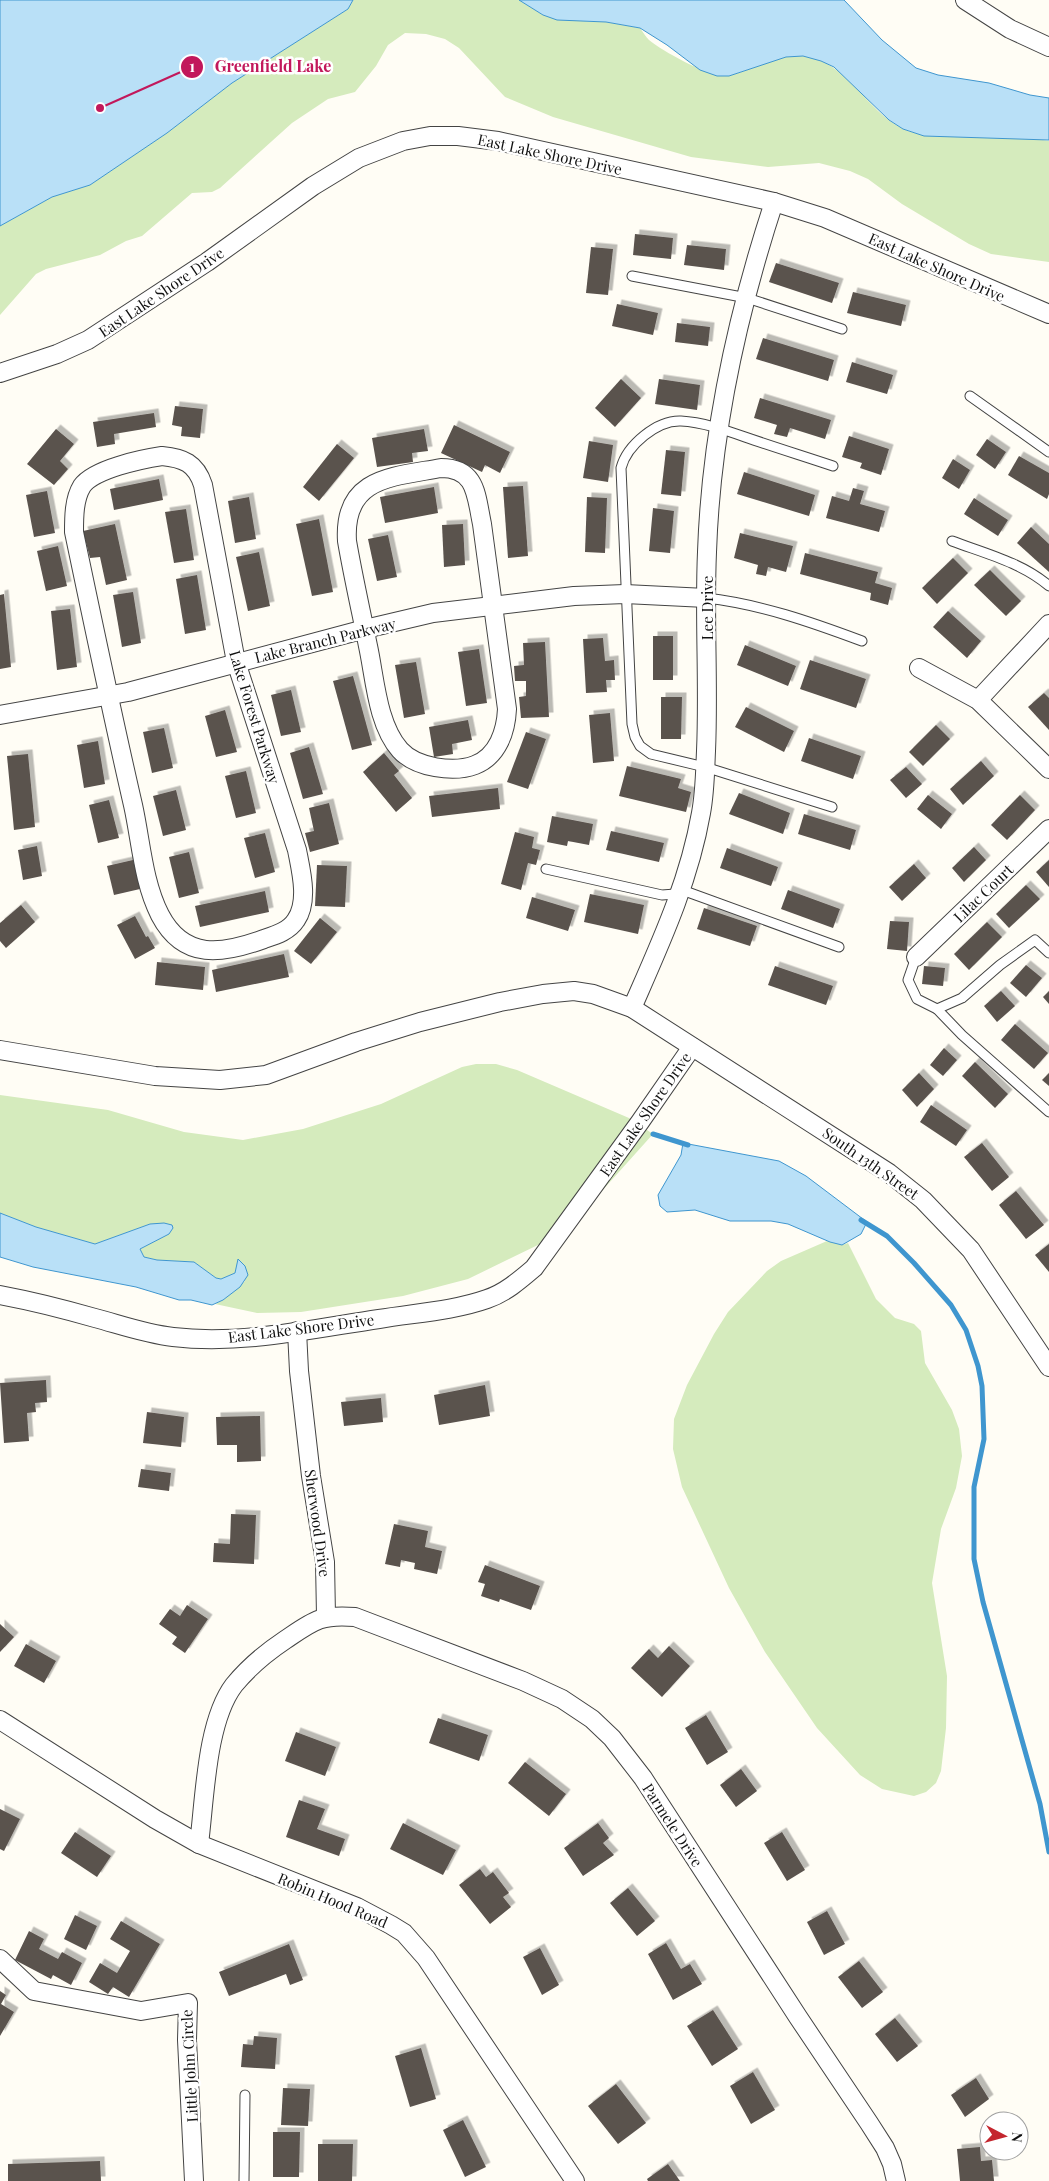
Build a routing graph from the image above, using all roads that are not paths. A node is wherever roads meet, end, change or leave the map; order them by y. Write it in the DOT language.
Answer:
graph roads {
  1 [pos="965,0"];
  2 [pos="1049,47"];
  3 [pos="774,202"];
  4 [pos="632,276"];
  5 [pos="747,298"];
  6 [pos="1049,314"];
  7 [pos="842,329"];
  8 [pos="0,373"];
  9 [pos="970,396"];
  10 [pos="720,429"];
  11 [pos="1049,452"];
  12 [pos="833,466"];
  13 [pos="952,541"];
  14 [pos="1049,586"];
  15 [pos="626,594"];
  16 [pos="706,598"];
  17 [pos="492,605"];
  18 [pos="1049,624"];
  19 [pos="365,629"];
  20 [pos="862,641"];
  21 [pos="236,662"];
  22 [pos="920,668"];
  23 [pos="108,696"];
  24 [pos="978,700"];
  25 [pos="0,715"];
  26 [pos="705,767"];
  27 [pos="1049,769"];
  28 [pos="832,807"];
  29 [pos="1049,829"];
  30 [pos="546,869"];
  31 [pos="682,890"];
  32 [pos="839,947"];
  33 [pos="1049,953"];
  34 [pos="916,957"];
  35 [pos="632,1008"];
  36 [pos="937,1010"];
  37 [pos="692,1047"];
  38 [pos="0,1050"];
  39 [pos="1049,1112"];
  40 [pos="0,1295"];
  41 [pos="297,1331"];
  42 [pos="1049,1367"];
  43 [pos="326,1616"];
  44 [pos="0,1720"];
  45 [pos="199,1844"];
  46 [pos="0,1959"];
  47 [pos="244,2095"];
  48 [pos="194,2181"];
  49 [pos="244,2181"];
  50 [pos="575,2181"];
  51 [pos="896,2181"];
  1 -- 2 [label="street"];
  3 -- 5 [label="street, Lee Drive"];
  3 -- 6 [label="street, East Lake Shore Drive"];
  3 -- 8 [label="street, East Lake Shore Drive"];
  4 -- 5 [label="lane"];
  5 -- 7 [label="lane"];
  5 -- 10 [label="street, Lee Drive"];
  9 -- 11 [label="lane"];
  10 -- 12 [label="lane"];
  10 -- 15 [label="lane"];
  10 -- 16 [label="street, Lee Drive"];
  13 -- 14 [label="lane"];
  15 -- 16 [label="street"];
  15 -- 17 [label="street, Lake Branch Parkway"];
  15 -- 26 [label="lane"];
  16 -- 20 [label="lane"];
  16 -- 26 [label="street, Lee Drive"];
  17 -- 19 [label="street, Lake Branch Parkway"];
  17 -- 19 [label="street"];
  17 -- 19 [label="street"];
  18 -- 24 [label="street"];
  19 -- 21 [label="street, Lake Branch Parkway"];
  21 -- 23 [label="street, Lake Branch Parkway"];
  21 -- 23 [label="street, Lake Forest Parkway"];
  21 -- 23 [label="street, Lake Forest Parkway"];
  22 -- 24 [label="street"];
  23 -- 25 [label="street, Lake Branch Parkway"];
  24 -- 27 [label="street"];
  26 -- 28 [label="lane"];
  26 -- 31 [label="street, Lee Drive"];
  29 -- 34 [label="street, Lilac Court"];
  30 -- 31 [label="lane"];
  31 -- 32 [label="lane"];
  31 -- 35 [label="street, Lee Drive"];
  33 -- 36 [label="lane"];
  34 -- 36 [label="lane"];
  35 -- 37 [label="street, East Lake Shore Drive"];
  35 -- 38 [label="street, East Lake Shore Drive"];
  36 -- 39 [label="lane"];
  37 -- 41 [label="street, East Lake Shore Drive"];
  37 -- 42 [label="street, South 13th Street"];
  40 -- 41 [label="street, East Lake Shore Drive"];
  41 -- 43 [label="street, Sherwood Drive"];
  43 -- 45 [label="street"];
  43 -- 51 [label="street, Parmele Drive"];
  44 -- 45 [label="street, Robin Hood Road"];
  45 -- 50 [label="street, Robin Hood Road"];
  46 -- 48 [label="street, Little John Circle"];
  47 -- 49 [label="lane"];
}
